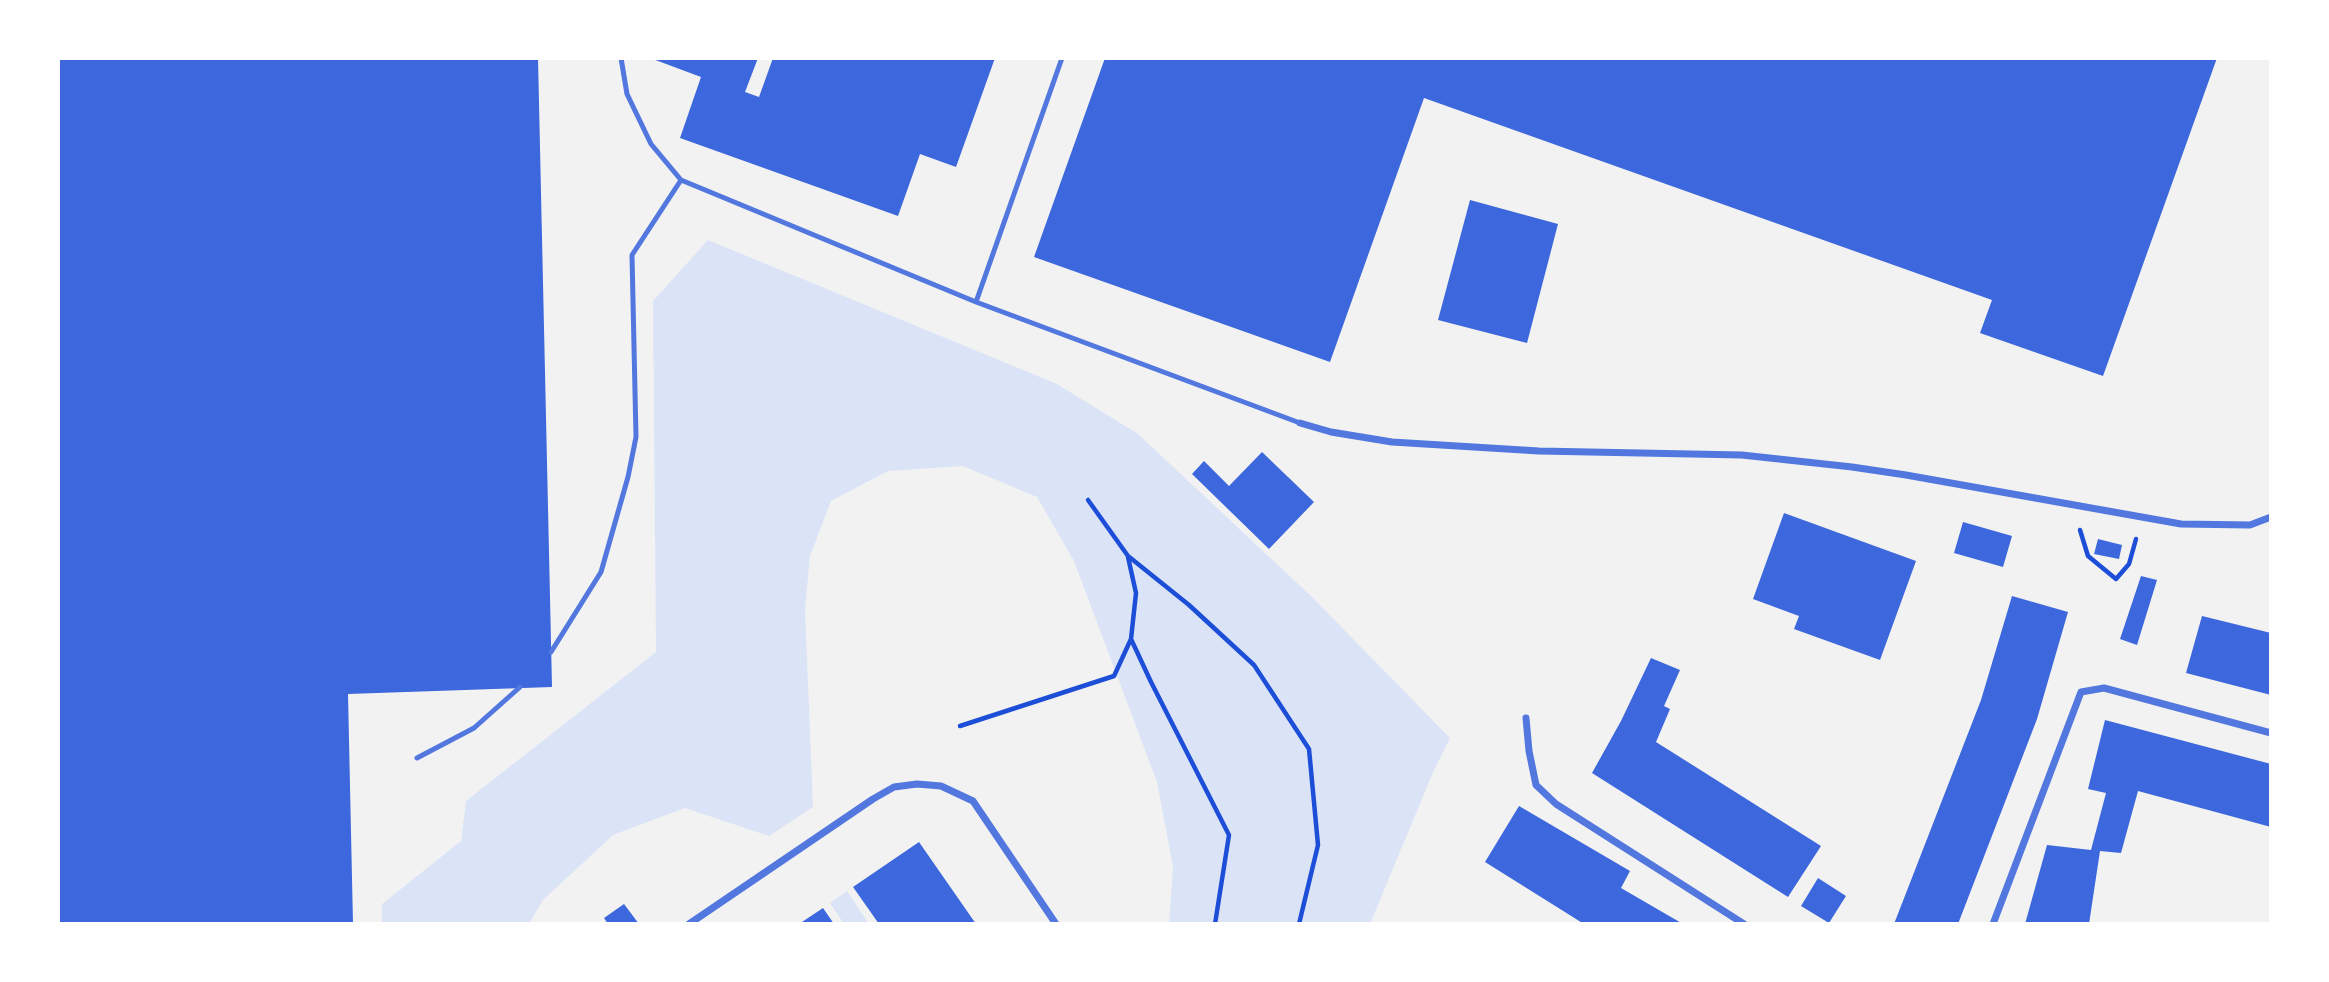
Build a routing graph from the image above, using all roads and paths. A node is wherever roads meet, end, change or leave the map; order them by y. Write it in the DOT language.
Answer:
graph roads {
  1 [pos="621,58"];
  2 [pos="1062,58"];
  3 [pos="681,180"];
  4 [pos="976,302"];
  5 [pos="1300,422"];
  6 [pos="1088,500"];
  7 [pos="2076,506"];
  8 [pos="2271,517"];
  9 [pos="2141,518"];
  10 [pos="1128,556"];
  11 [pos="1131,639"];
  12 [pos="551,652"];
  13 [pos="520,687"];
  14 [pos="1525,718"];
  15 [pos="960,726"];
  16 [pos="2271,733"];
  17 [pos="417,758"];
  18 [pos="689,924"];
  19 [pos="1056,924"];
  20 [pos="1215,924"];
  21 [pos="1299,924"];
  22 [pos="1744,924"];
  23 [pos="1993,924"];
  1 -- 3 [label="lane"];
  2 -- 4 [label="lane"];
  3 -- 4 [label="lane"];
  3 -- 12 [label="lane"];
  4 -- 5 [label="lane"];
  5 -- 7 [label="street"];
  6 -- 10 [label="path"];
  7 -- 9 [label="street"];
  7 -- 9 [label="path"];
  8 -- 9 [label="street"];
  10 -- 11 [label="path"];
  10 -- 21 [label="path"];
  11 -- 15 [label="path"];
  11 -- 20 [label="path"];
  13 -- 17 [label="lane"];
  14 -- 22 [label="street"];
  16 -- 23 [label="street"];
  18 -- 19 [label="street"];
}
